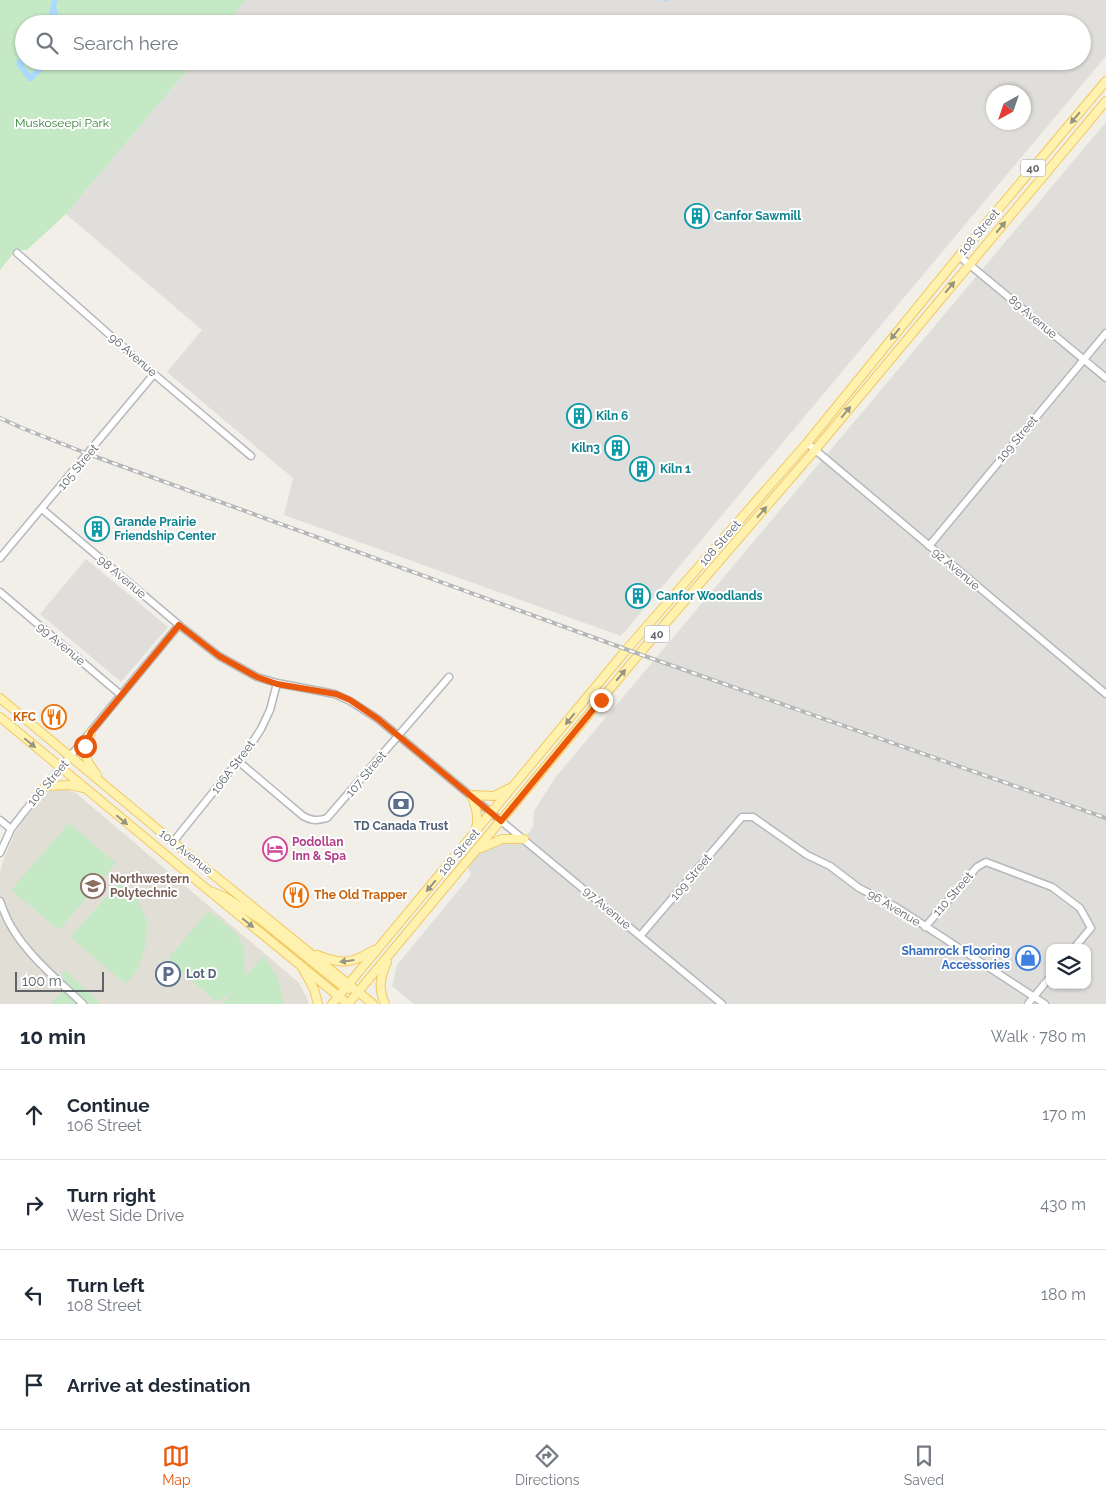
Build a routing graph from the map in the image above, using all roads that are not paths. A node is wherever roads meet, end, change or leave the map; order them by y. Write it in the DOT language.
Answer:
graph roads {
  1 [pos="1106,81"];
  2 [pos="1106,102"];
  3 [pos="17,253"];
  4 [pos="960,256"];
  5 [pos="970,264"];
  6 [pos="1106,333"];
  7 [pos="1084,359"];
  8 [pos="154,374"];
  9 [pos="1106,378"];
  10 [pos="807,443"];
  11 [pos="815,450"];
  12 [pos="251,456"];
  13 [pos="42,509"];
  14 [pos="929,546"];
  15 [pos="0,558"];
  16 [pos="0,592"];
  17 [pos="179,625"];
  18 [pos="449,677"];
  19 [pos="277,684"];
  20 [pos="1106,694"];
  21 [pos="121,695"];
  22 [pos="0,698"];
  23 [pos="0,717"];
  24 [pos="91,732"];
  25 [pos="398,735"];
  26 [pos="70,757"];
  27 [pos="238,761"];
  28 [pos="61,768"];
  29 [pos="519,780"];
  30 [pos="46,786"];
  31 [pos="85,788"];
  32 [pos="108,788"];
  33 [pos="471,795"];
  34 [pos="492,812"];
  35 [pos="742,817"];
  36 [pos="0,820"];
  37 [pos="501,821"];
  38 [pos="11,829"];
  39 [pos="473,835"];
  40 [pos="524,839"];
  41 [pos="173,842"];
  42 [pos="477,850"];
  43 [pos="0,853"];
  44 [pos="208,890"];
  45 [pos="0,901"];
  46 [pos="925,927"];
  47 [pos="640,936"];
  48 [pos="1077,944"];
  49 [pos="381,946"];
  50 [pos="311,952"];
  51 [pos="390,954"];
  52 [pos="301,966"];
  53 [pos="1046,982"];
  54 [pos="347,986"];
  55 [pos="359,992"];
  56 [pos="1034,996"];
  57 [pos="338,997"];
  58 [pos="351,1003"];
  59 [pos="83,1004"];
  60 [pos="318,1004"];
  61 [pos="332,1004"];
  62 [pos="373,1004"];
  63 [pos="385,1004"];
  64 [pos="722,1004"];
  65 [pos="1028,1004"];
  66 [pos="1045,1004"];
  1 -- 4 [label="main road, 108 Street / 40, one-way"];
  5 -- 2 [label="main road, 108 Street / 40, one-way"];
  3 -- 8 [label="street, 96 Avenue"];
  4 -- 5 [label="street, 89 Avenue"];
  4 -- 10 [label="main road, 108 Street / 40, one-way"];
  5 -- 7 [label="street, 89 Avenue"];
  11 -- 5 [label="main road, 108 Street / 40, one-way"];
  6 -- 7 [label="street, 109 Street"];
  7 -- 9 [label="street, 89 Avenue"];
  7 -- 14 [label="street, 109 Street"];
  8 -- 12 [label="street, 96 Avenue"];
  8 -- 13 [label="street, 105 Street"];
  10 -- 11 [label="street, 92 Avenue"];
  10 -- 29 [label="main road, 108 Street / 40, one-way"];
  11 -- 14 [label="street, 92 Avenue"];
  37 -- 11 [label="main road, 108 Street / 40, one-way"];
  13 -- 15 [label="street, 105 Street"];
  13 -- 17 [label="street, 98 Avenue"];
  14 -- 20 [label="street, 92 Avenue"];
  16 -- 21 [label="street, 99 Avenue"];
  17 -- 19 [label="street, 98 Avenue"];
  17 -- 21 [label="street, 106 Street"];
  18 -- 25 [label="street, 107 Street"];
  19 -- 25 [label="street, 98 Avenue"];
  19 -- 27 [label="street, 106A Street"];
  21 -- 24 [label="street, 106 Street"];
  22 -- 26 [label="main road, 100 Avenue"];
  23 -- 28 [label="main road, 100 Avenue, one-way"];
  24 -- 26 [label="street, 106 Street"];
  24 -- 32 [label="main road"];
  25 -- 27 [label="street, 107 Street"];
  25 -- 33 [label="street, 97 Avenue"];
  26 -- 28 [label="street, 106 Street"];
  26 -- 32 [label="main road, 100 Avenue"];
  27 -- 41 [label="street, 106A Street"];
  28 -- 30 [label="street, 106 Street"];
  28 -- 31 [label="main road, 100 Avenue"];
  29 -- 33 [label="main road"];
  29 -- 34 [label="main road, 108 Street / 40"];
  30 -- 31 [label="main road"];
  30 -- 38 [label="street, 106 Street"];
  31 -- 44 [label="main road, 100 Avenue, one-way"];
  32 -- 41 [label="main road, 100 Avenue"];
  33 -- 34 [label="street, 97 Avenue"];
  33 -- 39 [label="main road"];
  34 -- 37 [label="street, 97 Avenue"];
  34 -- 39 [label="main road, 108 Street / 40"];
  35 -- 46 [label="street, 96 Avenue"];
  35 -- 47 [label="street, 109 Street"];
  36 -- 38 [label="street"];
  37 -- 40 [label="street, 97 Avenue"];
  37 -- 42 [label="main road, 108 Street / 40"];
  38 -- 43 [label="street, 106 Street"];
  39 -- 49 [label="main road, 108 Street / 40, one-way"];
  40 -- 42 [label="main road"];
  40 -- 47 [label="street, 97 Avenue"];
  41 -- 50 [label="main road, 100 Avenue"];
  42 -- 51 [label="main road, 108 Street / 40"];
  44 -- 52 [label="main road, 100 Avenue, one-way"];
  44 -- 54 [label="main road"];
  45 -- 59 [label="street"];
  46 -- 48 [label="street, 110 Street"];
  46 -- 56 [label="street, 96 Avenue"];
  47 -- 64 [label="street, 97 Avenue"];
  49 -- 50 [label="main road, one-way"];
  49 -- 54 [label="main road, 108 Street / 40"];
  50 -- 54 [label="main road, 100 Avenue"];
  51 -- 55 [label="main road, 108 Street / 40"];
  51 -- 63 [label="main road"];
  52 -- 57 [label="main road, 100 Avenue"];
  52 -- 60 [label="main road"];
  53 -- 56 [label="street"];
  54 -- 55 [label="main road"];
  54 -- 57 [label="main road, 108 Street / 40"];
  55 -- 58 [label="main road, 108 Street / 40"];
  55 -- 62 [label="main road"];
  56 -- 65 [label="street"];
  56 -- 66 [label="street, 96 Avenue"];
  57 -- 58 [label="main road, 100 Avenue / 40"];
  57 -- 61 [label="main road, 108 Street"];
}
